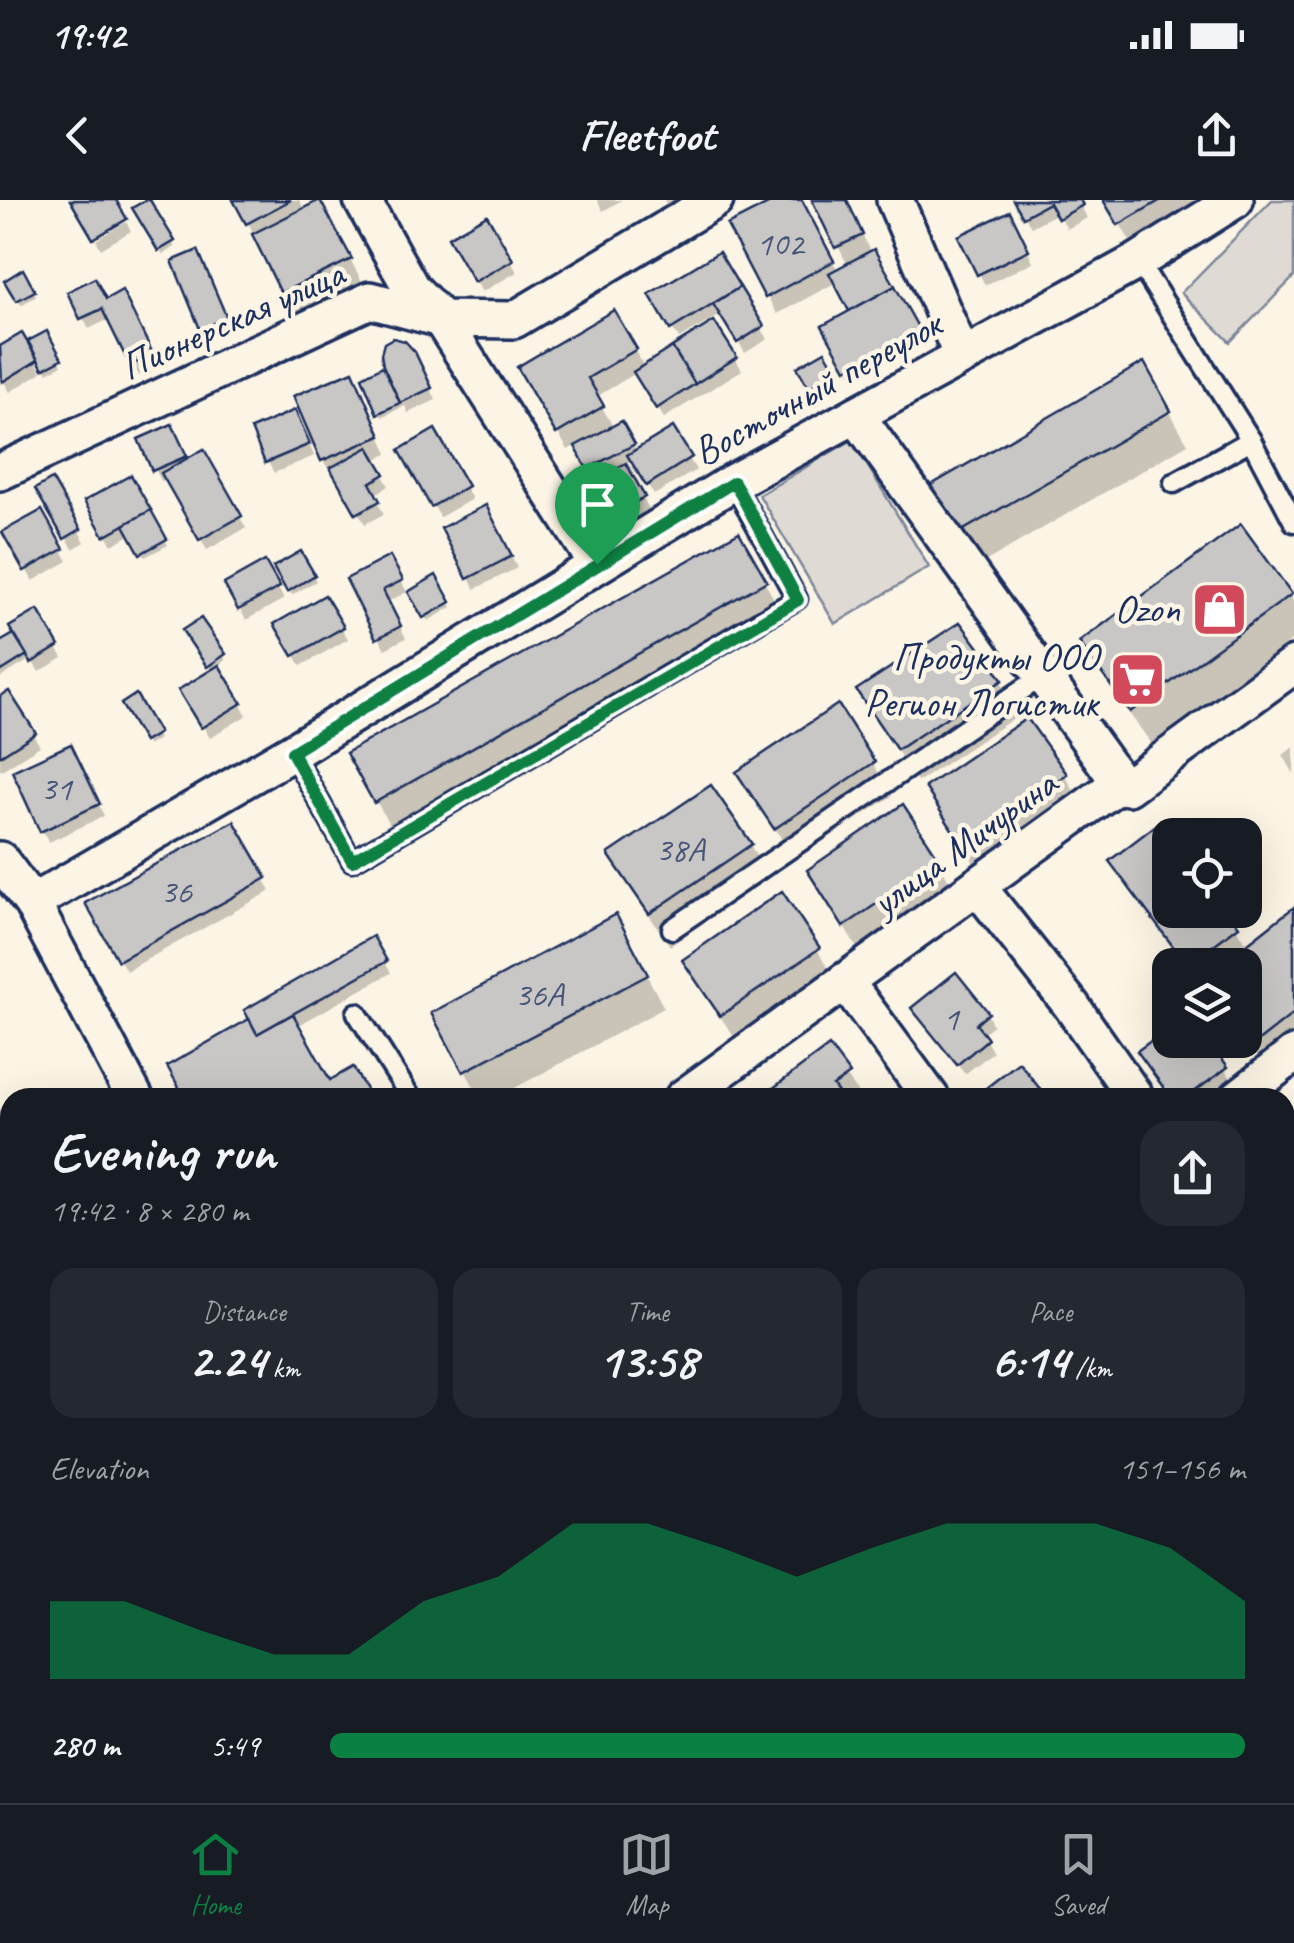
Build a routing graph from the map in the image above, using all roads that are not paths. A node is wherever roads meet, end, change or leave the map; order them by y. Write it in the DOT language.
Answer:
graph roads {
  1 [pos="362,200"];
  2 [pos="715,200"];
  3 [pos="895,200"];
  4 [pos="1235,200"];
  5 [pos="1138,261"];
  6 [pos="440,320"];
  7 [pos="962,356"];
  8 [pos="856,415"];
  9 [pos="1252,440"];
  10 [pos="0,472"];
  11 [pos="734,482"];
  12 [pos="1174,484"];
  13 [pos="1294,522"];
  14 [pos="597,564"];
  15 [pos="1294,665"];
  16 [pos="1044,675"];
  17 [pos="292,752"];
  18 [pos="1120,782"];
  19 [pos="0,860"];
  20 [pos="977,886"];
  21 [pos="32,903"];
  22 [pos="672,928"];
  23 [pos="846,981"];
  24 [pos="357,1013"];
  25 [pos="1294,1054"];
  26 [pos="130,1088"];
  27 [pos="405,1088"];
  28 [pos="697,1088"];
  29 [pos="924,1088"];
  30 [pos="1129,1088"];
  31 [pos="1251,1088"];
  1 -- 6 [label="street"];
  2 -- 6 [label="street, Пионерская улица"];
  3 -- 7 [label="street"];
  4 -- 5 [label="street, Восточный переулок"];
  5 -- 7 [label="street, Восточный переулок"];
  5 -- 9 [label="lane"];
  6 -- 10 [label="street, Пионерская улица"];
  6 -- 14 [label="street"];
  7 -- 8 [label="street, Восточный переулок"];
  8 -- 11 [label="street, Восточный переулок"];
  8 -- 16 [label="street"];
  9 -- 12 [label="lane"];
  9 -- 13 [label="lane"];
  11 -- 14 [label="street, Восточный переулок"];
  11 -- 17 [label="lane"];
  14 -- 17 [label="street, Восточный переулок"];
  15 -- 18 [label="street, улица Мичурина"];
  16 -- 18 [label="street"];
  16 -- 22 [label="lane"];
  17 -- 21 [label="street, Восточный переулок"];
  18 -- 20 [label="street, улица Мичурина"];
  19 -- 21 [label="street"];
  20 -- 23 [label="street, улица Мичурина"];
  20 -- 30 [label="street"];
  21 -- 26 [label="street"];
  23 -- 28 [label="street, улица Мичурина"];
  23 -- 29 [label="street"];
  24 -- 27 [label="lane"];
  25 -- 31 [label="street"];
}
